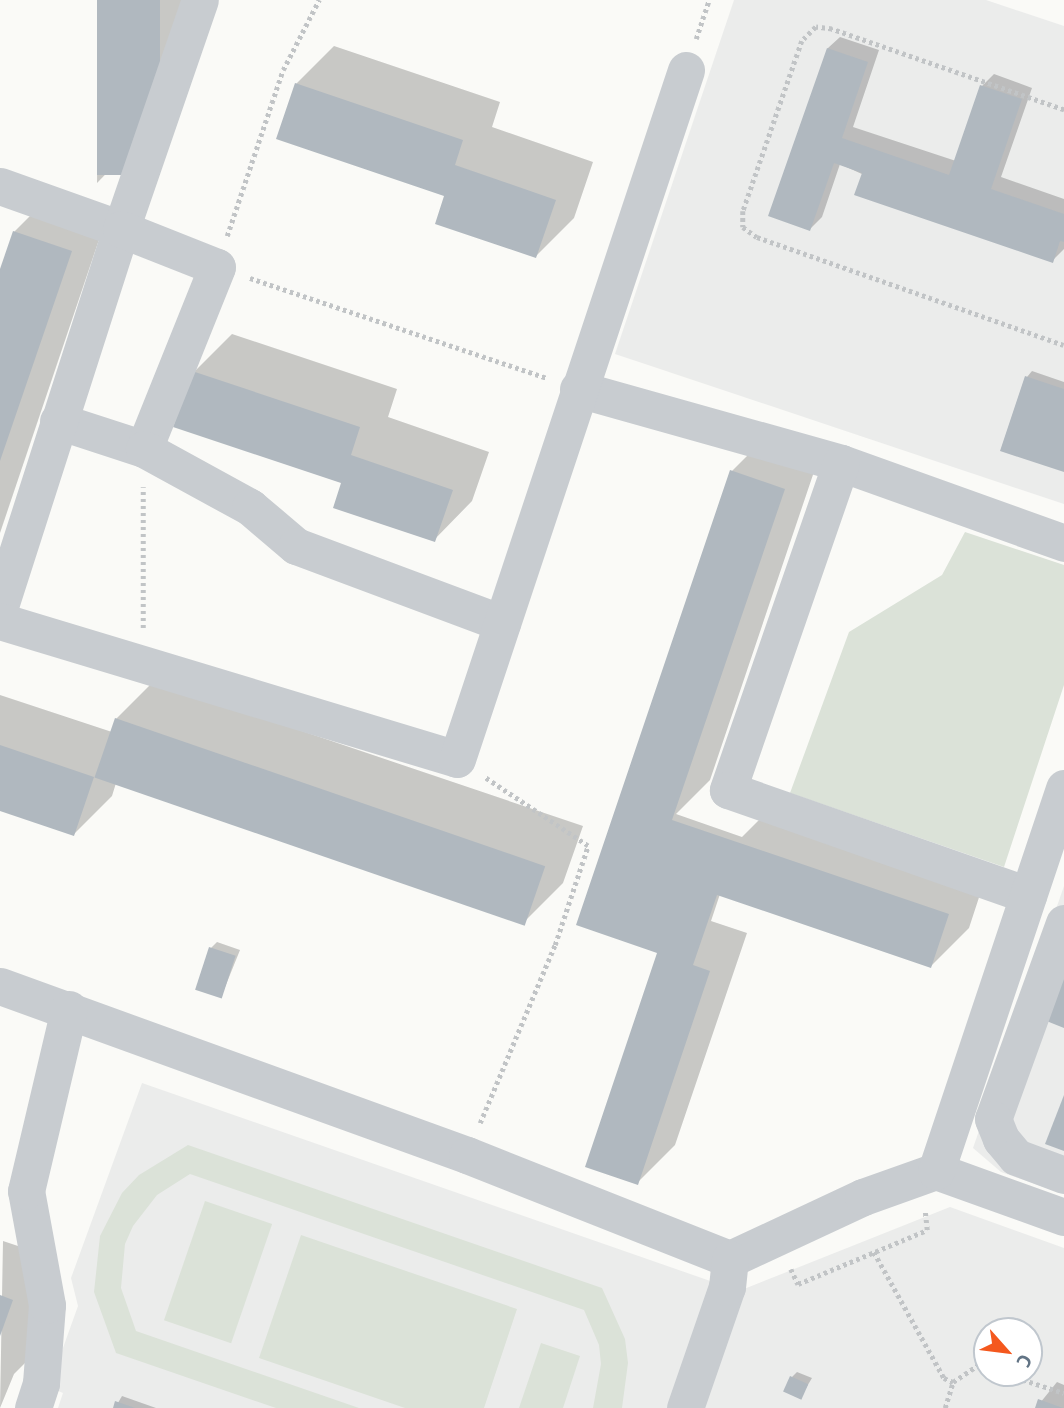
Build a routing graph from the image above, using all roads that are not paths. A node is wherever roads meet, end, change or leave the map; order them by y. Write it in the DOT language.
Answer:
graph roads {
  1 [pos="200,0"];
  2 [pos="686,70"];
  3 [pos="0,186"];
  4 [pos="121,229"];
  5 [pos="578,389"];
  6 [pos="58,421"];
  7 [pos="144,449"];
  8 [pos="841,463"];
  9 [pos="1064,543"];
  10 [pos="0,606"];
  11 [pos="0,621"];
  12 [pos="502,623"];
  13 [pos="1061,807"];
  14 [pos="1028,895"];
  15 [pos="1064,923"];
  16 [pos="0,986"];
  17 [pos="69,1009"];
  18 [pos="1001,1139"];
  19 [pos="1064,1175"];
  20 [pos="971,1184"];
  21 [pos="930,1187"];
  22 [pos="1064,1217"];
  23 [pos="730,1259"];
  24 [pos="33,1408"];
  25 [pos="685,1408"];
  1 -- 4 [label="lane"];
  2 -- 5 [label="lane"];
  3 -- 4 [label="lane"];
  4 -- 6 [label="lane"];
  4 -- 7 [label="lane"];
  5 -- 8 [label="lane"];
  5 -- 12 [label="lane"];
  6 -- 7 [label="lane"];
  6 -- 10 [label="lane"];
  7 -- 12 [label="lane"];
  8 -- 9 [label="lane"];
  8 -- 14 [label="lane"];
  11 -- 12 [label="lane"];
  13 -- 14 [label="lane"];
  14 -- 21 [label="lane"];
  15 -- 18 [label="lane"];
  16 -- 17 [label="lane"];
  17 -- 23 [label="lane"];
  17 -- 24 [label="lane"];
  18 -- 19 [label="lane"];
  18 -- 20 [label="lane"];
  20 -- 21 [label="lane"];
  20 -- 22 [label="lane"];
  21 -- 23 [label="lane"];
  23 -- 25 [label="lane"];
}
